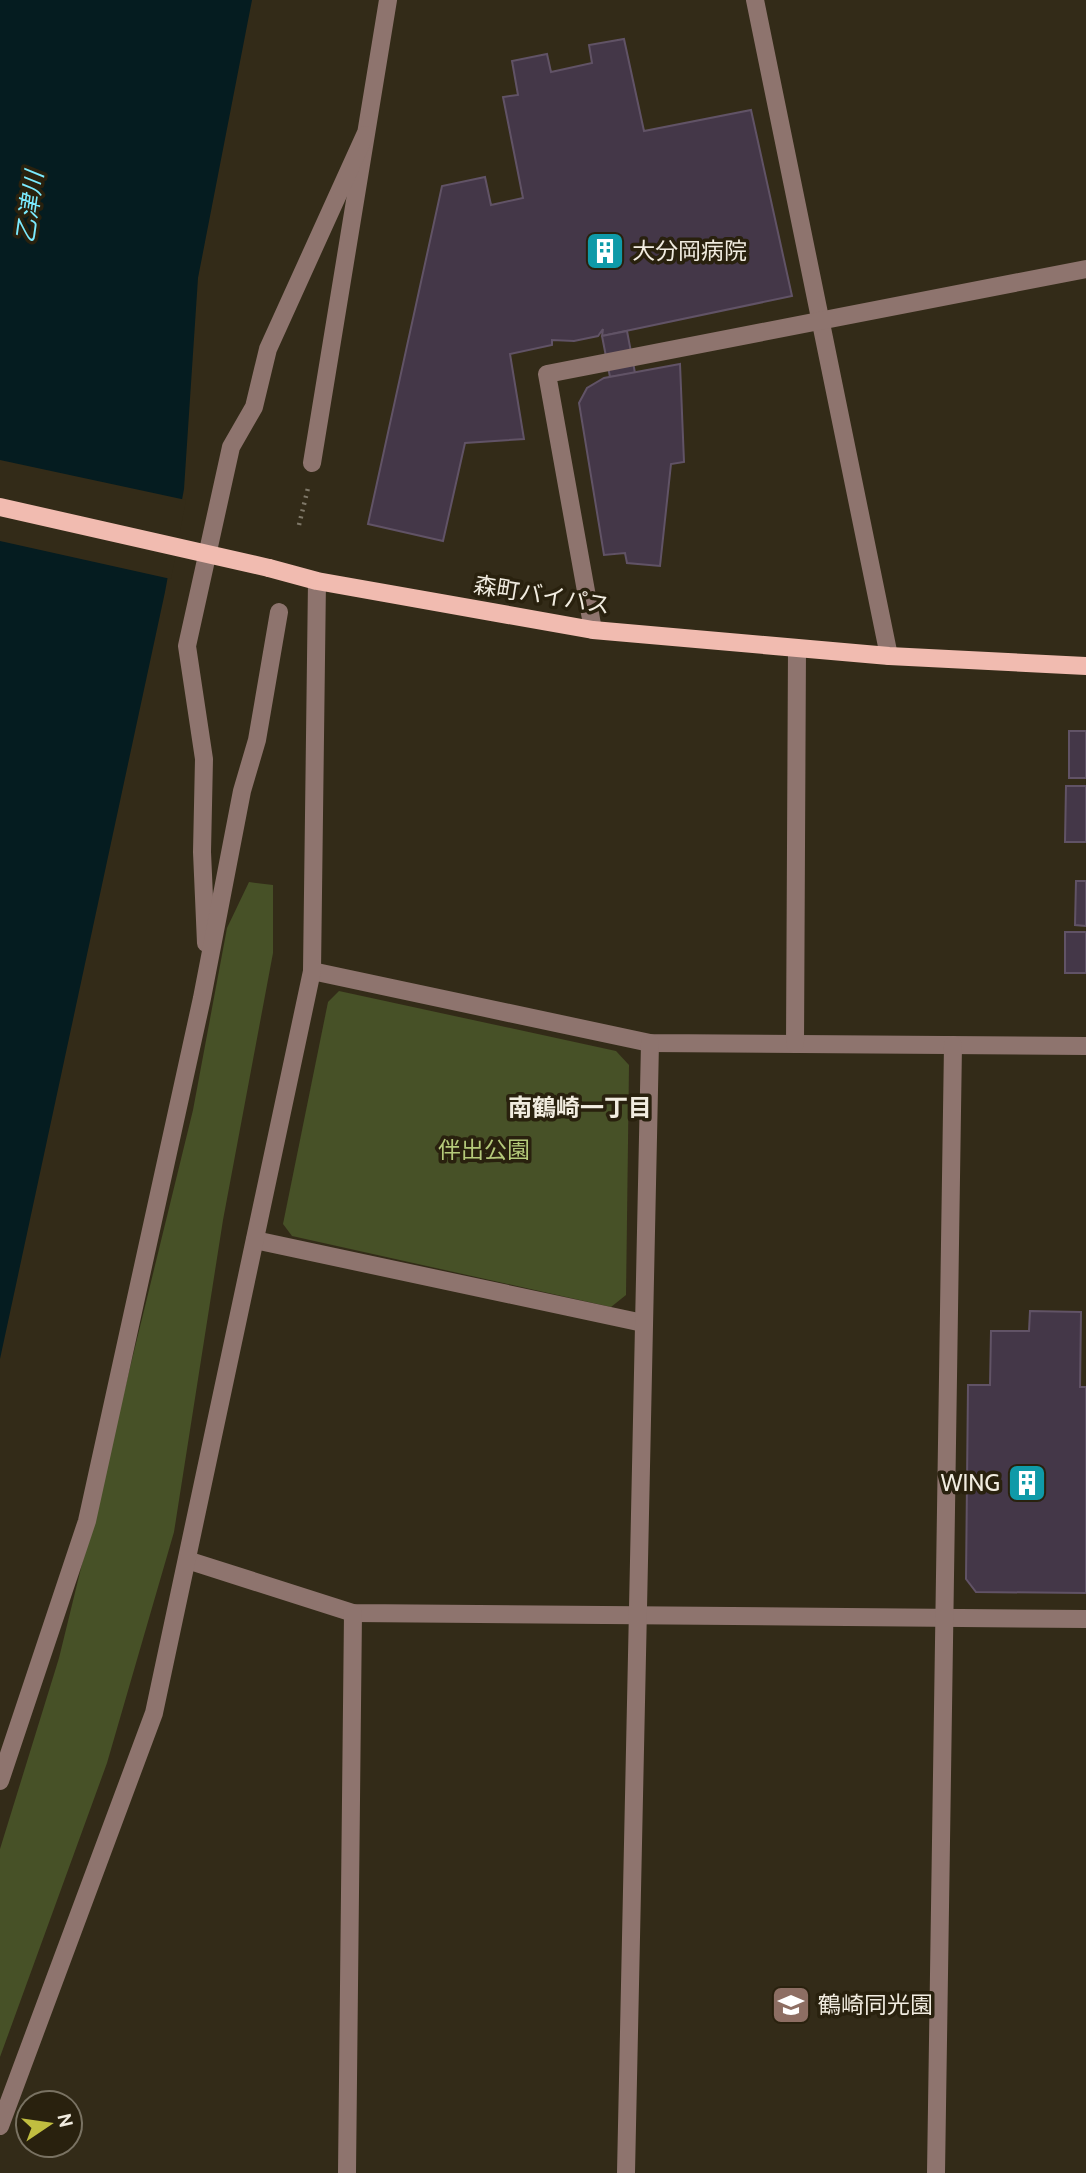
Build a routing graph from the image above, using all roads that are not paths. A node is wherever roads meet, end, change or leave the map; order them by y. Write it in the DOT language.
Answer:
graph roads {
  1 [pos="387,0"];
  2 [pos="755,0"];
  3 [pos="365,135"];
  4 [pos="1086,269"];
  5 [pos="820,321"];
  6 [pos="312,463"];
  7 [pos="0,507"];
  8 [pos="317,581"];
  9 [pos="279,612"];
  10 [pos="593,630"];
  11 [pos="797,649"];
  12 [pos="889,656"];
  13 [pos="1086,666"];
  14 [pos="208,967"];
  15 [pos="312,971"];
  16 [pos="650,1043"];
  17 [pos="795,1044"];
  18 [pos="953,1045"];
  19 [pos="1086,1046"];
  20 [pos="255,1240"];
  21 [pos="643,1324"];
  22 [pos="187,1560"];
  23 [pos="353,1613"];
  24 [pos="637,1615"];
  25 [pos="944,1618"];
  26 [pos="1086,1619"];
  27 [pos="0,1781"];
  28 [pos="0,2126"];
  29 [pos="347,2173"];
  30 [pos="625,2173"];
  31 [pos="936,2173"];
  1 -- 3 [label="street"];
  2 -- 5 [label="street"];
  3 -- 6 [label="street"];
  3 -- 14 [label="street"];
  4 -- 5 [label="street"];
  5 -- 10 [label="street"];
  5 -- 12 [label="street"];
  7 -- 8 [label="main road, 森町バイパス, bridge"];
  8 -- 10 [label="main road, 森町バイパス"];
  8 -- 15 [label="street"];
  9 -- 14 [label="street"];
  10 -- 11 [label="main road, 森町バイパス"];
  11 -- 12 [label="main road, 森町バイパス"];
  11 -- 17 [label="street"];
  12 -- 13 [label="main road, 森町バイパス"];
  14 -- 27 [label="street"];
  15 -- 16 [label="street"];
  15 -- 20 [label="street"];
  16 -- 17 [label="street"];
  16 -- 21 [label="street"];
  17 -- 18 [label="street"];
  18 -- 19 [label="street"];
  18 -- 25 [label="street"];
  20 -- 21 [label="street"];
  20 -- 22 [label="street"];
  21 -- 24 [label="street"];
  22 -- 23 [label="street"];
  22 -- 28 [label="street"];
  23 -- 24 [label="street"];
  23 -- 29 [label="street"];
  24 -- 25 [label="street"];
  24 -- 30 [label="street"];
  25 -- 26 [label="street"];
  25 -- 31 [label="street"];
}
